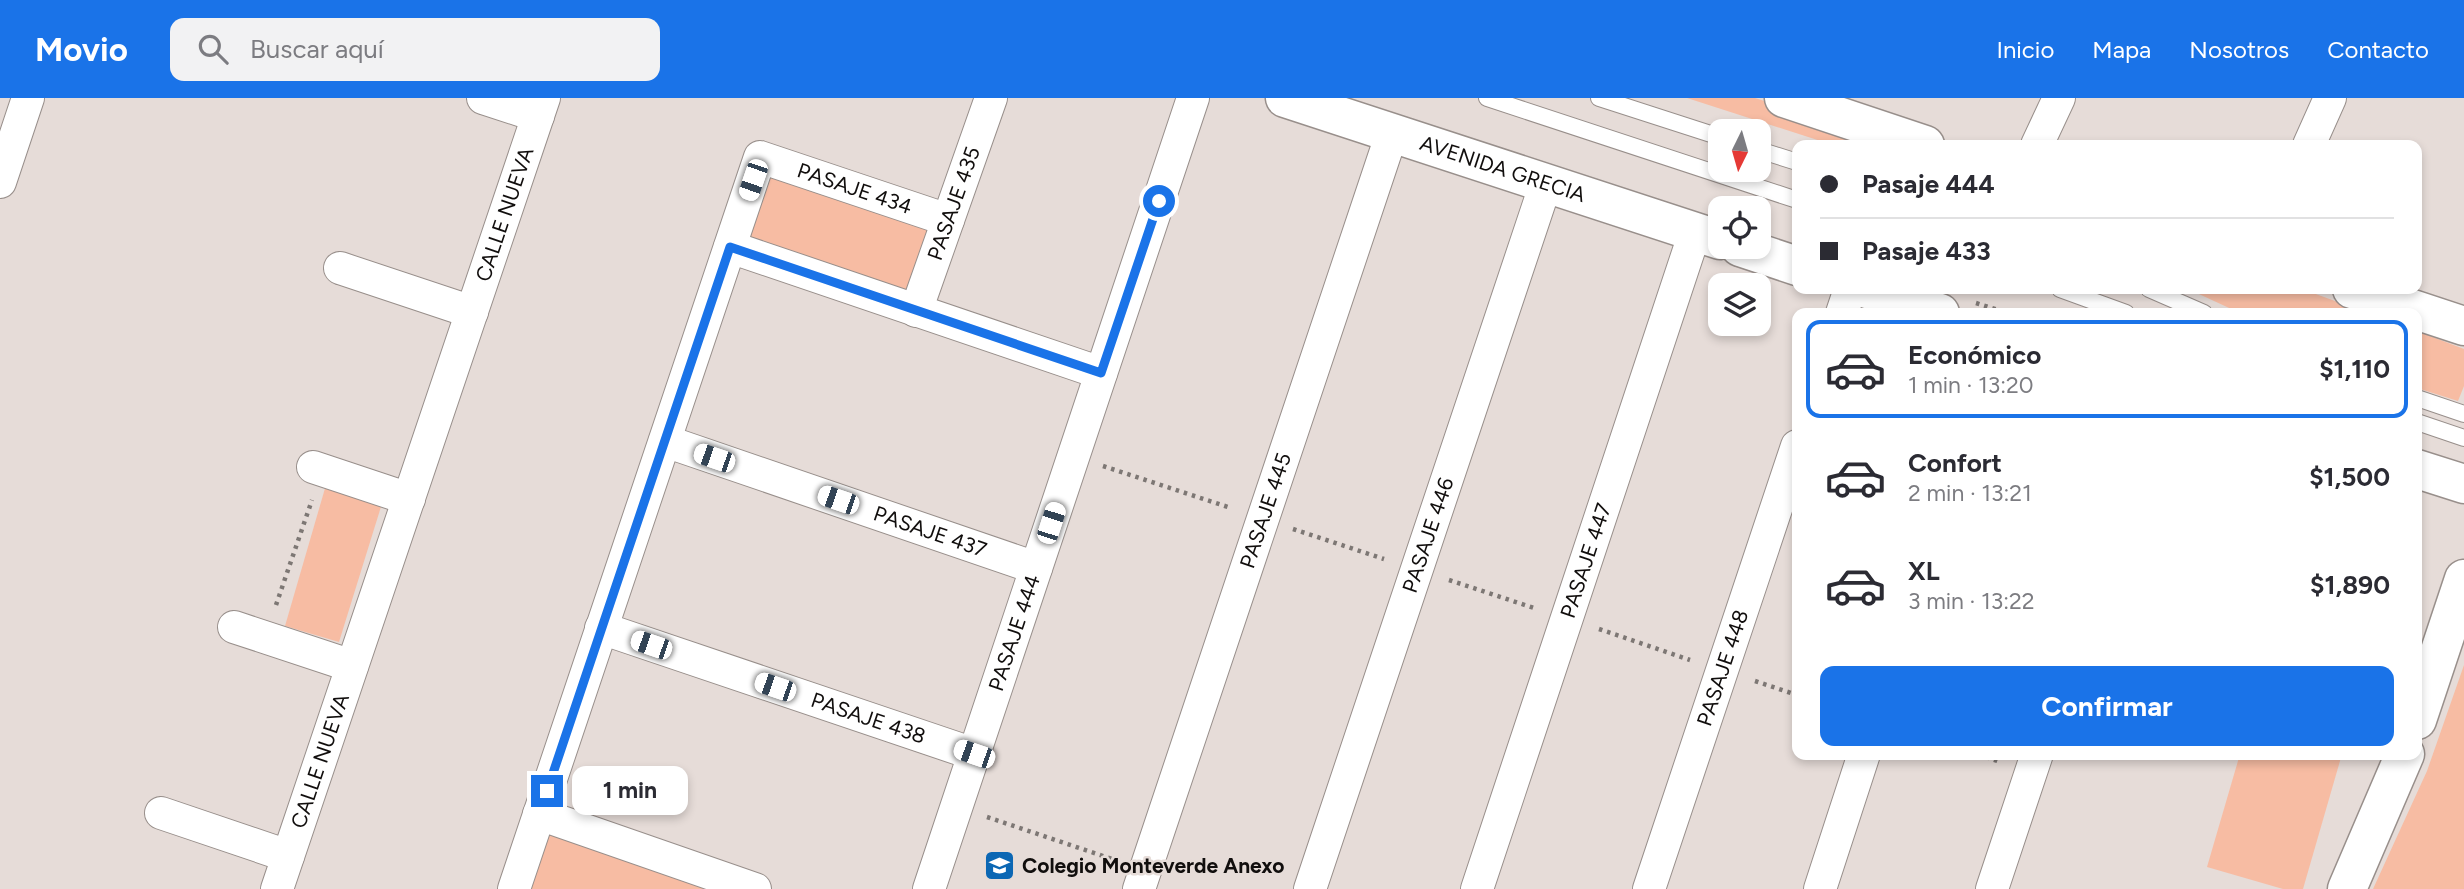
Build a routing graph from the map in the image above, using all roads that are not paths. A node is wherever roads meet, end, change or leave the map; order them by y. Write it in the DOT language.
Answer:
graph roads {
  1 [pos="28,98"];
  2 [pos="483,98"];
  3 [pos="991,98"];
  4 [pos="1193,98"];
  5 [pos="1284,98"];
  6 [pos="1487,98"];
  7 [pos="1599,98"];
  8 [pos="1784,98"];
  9 [pos="2059,98"];
  10 [pos="2330,98"];
  11 [pos="541,107"];
  12 [pos="1392,133"];
  13 [pos="1708,133"];
  14 [pos="1910,140"];
  15 [pos="2039,140"];
  16 [pos="2311,140"];
  17 [pos="1771,153"];
  18 [pos="1792,160"];
  19 [pos="0,182"];
  20 [pos="1546,183"];
  21 [pos="1792,198"];
  22 [pos="948,220"];
  23 [pos="1708,236"];
  24 [pos="730,247"];
  25 [pos="1771,257"];
  26 [pos="1792,264"];
  27 [pos="340,268"];
  28 [pos="1882,294"];
  29 [pos="2074,294"];
  30 [pos="2160,294"];
  31 [pos="2367,294"];
  32 [pos="1925,308"];
  33 [pos="2112,308"];
  34 [pos="2193,308"];
  35 [pos="2410,308"];
  36 [pos="916,311"];
  37 [pos="472,312"];
  38 [pos="2422,312"];
  39 [pos="2464,326"];
  40 [pos="1101,373"];
  41 [pos="2422,400"];
  42 [pos="2464,414"];
  43 [pos="2422,424"];
  44 [pos="2464,438"];
  45 [pos="665,441"];
  46 [pos="1792,461"];
  47 [pos="318,468"];
  48 [pos="2422,471"];
  49 [pos="2464,484"];
  50 [pos="409,499"];
  51 [pos="1036,568"];
  52 [pos="2464,579"];
  53 [pos="234,627"];
  54 [pos="601,628"];
  55 [pos="352,666"];
  56 [pos="2422,698"];
  57 [pos="974,754"];
  58 [pos="1862,760"];
  59 [pos="2035,760"];
  60 [pos="2402,760"];
  61 [pos="161,813"];
  62 [pos="539,814"];
  63 [pos="288,856"];
  64 [pos="1142,880"];
  65 [pos="736,886"];
  66 [pos="277,889"];
  67 [pos="514,889"];
  68 [pos="929,889"];
  69 [pos="1310,889"];
  70 [pos="1477,889"];
  71 [pos="1649,889"];
  72 [pos="1820,889"];
  73 [pos="1992,889"];
  74 [pos="2347,889"];
  1 -- 19 [label="street"];
  2 -- 11 [label="street, CALLE NUEVA"];
  3 -- 22 [label="street, PASAJE 435"];
  4 -- 40 [label="street, PASAJE 444"];
  5 -- 12 [label="main road, AVENIDA GRECIA"];
  6 -- 21 [label="lane"];
  7 -- 13 [label="lane"];
  8 -- 14 [label="main road"];
  9 -- 15 [label="street"];
  10 -- 16 [label="street"];
  11 -- 37 [label="street, CALLE NUEVA"];
  12 -- 20 [label="main road, AVENIDA GRECIA"];
  12 -- 64 [label="street, PASAJE 445"];
  17 -- 18 [label="lane"];
  20 -- 23 [label="main road, AVENIDA GRECIA"];
  20 -- 69 [label="street, PASAJE 446"];
  22 -- 24 [label="street, PASAJE 434"];
  22 -- 36 [label="street, PASAJE 435"];
  23 -- 70 [label="street, PASAJE 447"];
  24 -- 36 [label="street"];
  24 -- 45 [label="street"];
  25 -- 26 [label="main road"];
  27 -- 37 [label="street"];
  28 -- 32 [label="main road"];
  29 -- 33 [label="lane"];
  30 -- 34 [label="lane"];
  31 -- 35 [label="main road"];
  36 -- 40 [label="street"];
  37 -- 50 [label="street, CALLE NUEVA"];
  38 -- 39 [label="main road"];
  40 -- 51 [label="street, PASAJE 444"];
  41 -- 42 [label="lane"];
  43 -- 44 [label="lane"];
  45 -- 51 [label="street, PASAJE 437"];
  45 -- 54 [label="street"];
  46 -- 71 [label="street, PASAJE 448"];
  47 -- 50 [label="street"];
  48 -- 49 [label="main road"];
  50 -- 55 [label="street, CALLE NUEVA"];
  51 -- 57 [label="street, PASAJE 444"];
  52 -- 56 [label="main road"];
  53 -- 55 [label="street, CALLE NUEVA"];
  54 -- 57 [label="street, PASAJE 438"];
  54 -- 62 [label="street"];
  55 -- 63 [label="street, CALLE NUEVA"];
  57 -- 68 [label="street, PASAJE 444"];
  58 -- 72 [label="street"];
  59 -- 73 [label="street"];
  60 -- 74 [label="main road"];
  61 -- 63 [label="street, CALLE NUEVA"];
  62 -- 65 [label="street"];
  62 -- 67 [label="street"];
  63 -- 66 [label="street, CALLE NUEVA"];
}
